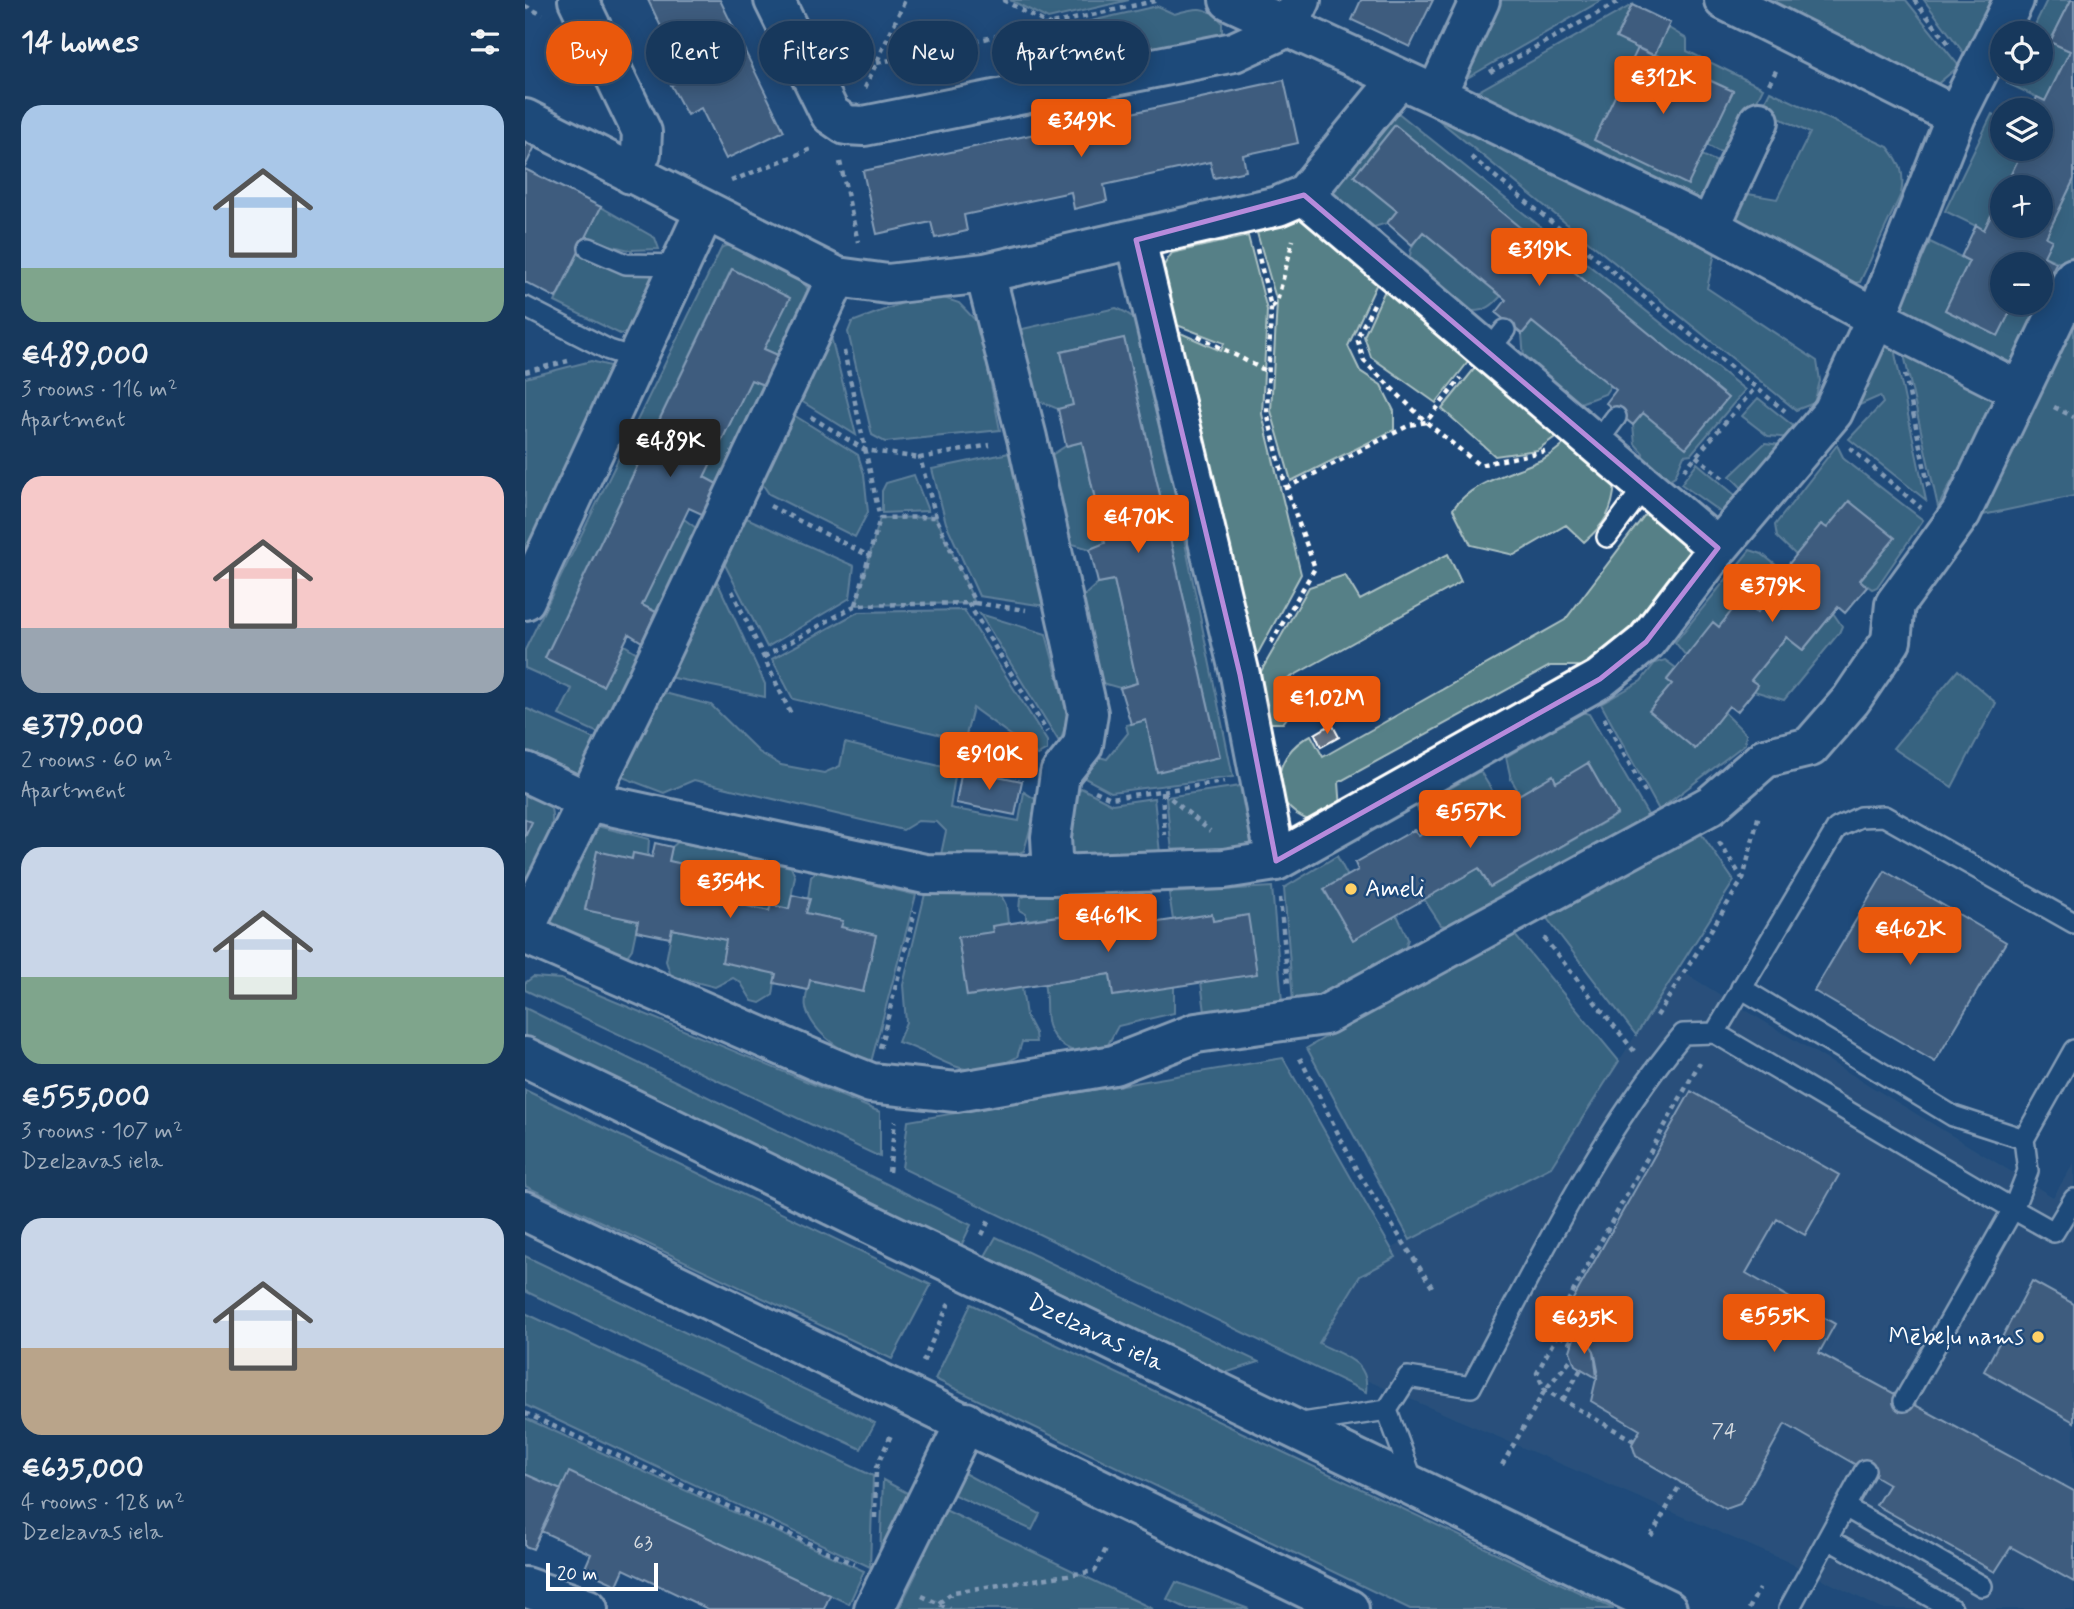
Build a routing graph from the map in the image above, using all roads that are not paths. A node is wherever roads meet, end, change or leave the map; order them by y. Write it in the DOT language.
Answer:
graph roads {
  1 [pos="578,0"];
  2 [pos="774,0"];
  3 [pos="1229,0"];
  4 [pos="1479,0"];
  5 [pos="1724,0"];
  6 [pos="2014,0"];
  7 [pos="1295,14"];
  8 [pos="1398,80"];
  9 [pos="1436,95"];
  10 [pos="1956,116"];
  11 [pos="525,119"];
  12 [pos="1759,121"];
  13 [pos="631,174"];
  14 [pos="1304,195"];
  15 [pos="705,211"];
  16 [pos="1710,228"];
  17 [pos="1136,240"];
  18 [pos="589,248"];
  19 [pos="682,265"];
  20 [pos="985,273"];
  21 [pos="2074,278"];
  22 [pos="843,282"];
  23 [pos="525,307"];
  24 [pos="1890,326"];
  25 [pos="637,359"];
  26 [pos="2018,390"];
  27 [pos="1653,492"];
  28 [pos="1607,537"];
  29 [pos="1718,548"];
  30 [pos="525,600"];
  31 [pos="525,772"];
  32 [pos="587,801"];
  33 [pos="1276,861"];
  34 [pos="1053,875"];
  35 [pos="2074,923"];
  36 [pos="525,928"];
  37 [pos="525,934"];
  38 [pos="1741,988"];
  39 [pos="1715,1033"];
  40 [pos="2074,1050"];
  41 [pos="525,1057"];
  42 [pos="2024,1139"];
  43 [pos="2074,1199"];
  44 [pos="2013,1209"];
  45 [pos="525,1211"];
  46 [pos="1904,1401"];
  47 [pos="1387,1410"];
  48 [pos="966,1422"];
  49 [pos="1285,1426"];
  50 [pos="1865,1470"];
  51 [pos="1415,1488"];
  52 [pos="1845,1507"];
  53 [pos="1828,1539"];
  54 [pos="1982,1586"];
  55 [pos="525,1587"];
  56 [pos="881,1594"];
  57 [pos="588,1609"];
  58 [pos="1349,1609"];
  59 [pos="1667,1609"];
  60 [pos="1789,1609"];
  61 [pos="1952,1609"];
  1 -- 13 [label="street"];
  2 -- 7 [label="street"];
  3 -- 7 [label="street"];
  4 -- 9 [label="street"];
  5 -- 10 [label="street"];
  6 -- 10 [label="street"];
  7 -- 8 [label="street"];
  8 -- 9 [label="street"];
  8 -- 14 [label="street"];
  9 -- 16 [label="street"];
  10 -- 24 [label="street"];
  11 -- 13 [label="street"];
  12 -- 16 [label="street"];
  13 -- 15 [label="street"];
  14 -- 17 [label="street"];
  14 -- 27 [label="street"];
  15 -- 19 [label="street"];
  15 -- 22 [label="street"];
  16 -- 24 [label="street"];
  17 -- 20 [label="street"];
  17 -- 33 [label="street"];
  18 -- 19 [label="lane"];
  19 -- 25 [label="street"];
  20 -- 22 [label="street"];
  20 -- 34 [label="street"];
  21 -- 26 [label="street"];
  22 -- 32 [label="street"];
  23 -- 25 [label="lane"];
  24 -- 26 [label="street"];
  24 -- 29 [label="street"];
  25 -- 30 [label="street"];
  26 -- 37 [label="street"];
  27 -- 28 [label="lane"];
  27 -- 29 [label="street"];
  29 -- 33 [label="street"];
  31 -- 32 [label="street"];
  32 -- 34 [label="street"];
  32 -- 36 [label="street"];
  33 -- 34 [label="street"];
  35 -- 38 [label="lane"];
  38 -- 39 [label="lane"];
  38 -- 42 [label="lane"];
  39 -- 44 [label="lane"];
  39 -- 47 [label="lane"];
  40 -- 42 [label="lane"];
  41 -- 49 [label="street, Dzelzavas iela"];
  42 -- 44 [label="lane"];
  43 -- 44 [label="lane"];
  44 -- 46 [label="lane"];
  45 -- 48 [label="street"];
  47 -- 49 [label="lane"];
  47 -- 51 [label="lane"];
  48 -- 56 [label="street"];
  48 -- 58 [label="street"];
  49 -- 51 [label="street, Dzelzavas iela"];
  50 -- 52 [label="lane"];
  51 -- 59 [label="street, Dzelzavas iela"];
  52 -- 53 [label="lane"];
  52 -- 54 [label="lane"];
  53 -- 60 [label="lane"];
  53 -- 61 [label="lane"];
  55 -- 57 [label="street"];
}
